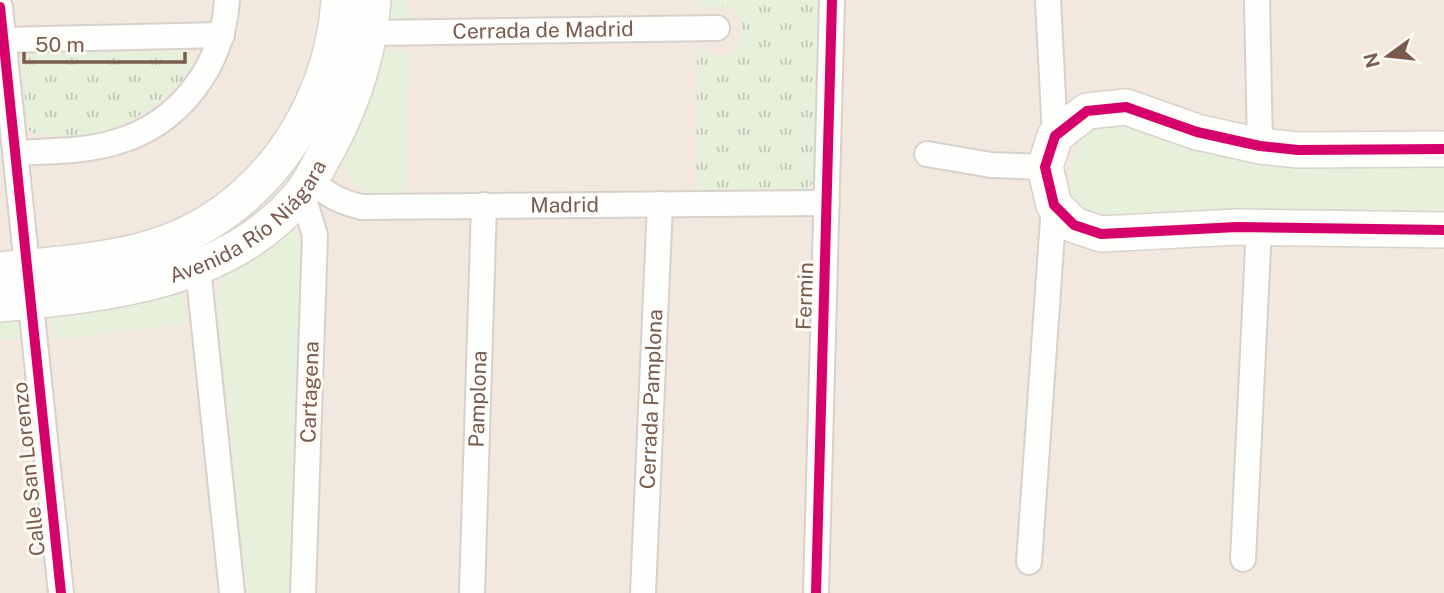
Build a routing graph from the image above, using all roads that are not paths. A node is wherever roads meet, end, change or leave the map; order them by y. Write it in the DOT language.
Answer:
graph roads {
  1 [pos="227,0"];
  2 [pos="340,0"];
  3 [pos="832,0"];
  4 [pos="1048,0"];
  5 [pos="1257,0"];
  6 [pos="0,7"];
  7 [pos="372,17"];
  8 [pos="717,28"];
  9 [pos="222,35"];
  10 [pos="3,40"];
  11 [pos="1260,146"];
  12 [pos="1444,149"];
  13 [pos="1050,151"];
  14 [pos="15,153"];
  15 [pos="927,154"];
  16 [pos="306,186"];
  17 [pos="827,203"];
  18 [pos="660,204"];
  19 [pos="484,205"];
  20 [pos="1054,205"];
  21 [pos="1259,227"];
  22 [pos="1444,230"];
  23 [pos="198,268"];
  24 [pos="13,269"];
  25 [pos="15,303"];
  26 [pos="1243,559"];
  27 [pos="1029,562"];
  28 [pos="61,593"];
  29 [pos="232,593"];
  30 [pos="303,593"];
  31 [pos="472,593"];
  32 [pos="643,593"];
  33 [pos="816,593"];
  1 -- 9 [label="street"];
  2 -- 24 [label="street, Avenida Río Niágara"];
  3 -- 17 [label="street, Fermin"];
  4 -- 13 [label="street"];
  5 -- 11 [label="street"];
  6 -- 10 [label="street, Calle San Lorenzo"];
  7 -- 8 [label="street, Cerrada de Madrid"];
  7 -- 16 [label="street, Avenida Río Niágara"];
  9 -- 10 [label="street"];
  9 -- 14 [label="street"];
  10 -- 14 [label="street, Calle San Lorenzo"];
  11 -- 12 [label="street"];
  11 -- 13 [label="street"];
  13 -- 15 [label="street"];
  13 -- 20 [label="street"];
  14 -- 24 [label="street, Calle San Lorenzo"];
  16 -- 19 [label="street, Madrid"];
  16 -- 23 [label="street, Avenida Río Niágara"];
  16 -- 30 [label="street, Cartagena"];
  17 -- 18 [label="street, Madrid"];
  17 -- 33 [label="street, Fermin"];
  18 -- 19 [label="street, Madrid"];
  18 -- 32 [label="street, Cerrada Pamplona"];
  19 -- 31 [label="street, Pamplona"];
  20 -- 21 [label="street"];
  20 -- 27 [label="street"];
  21 -- 22 [label="street"];
  21 -- 26 [label="street"];
  23 -- 25 [label="street, Avenida Río Niágara"];
  23 -- 29 [label="street"];
  24 -- 25 [label="street, Calle San Lorenzo"];
  25 -- 28 [label="street, Calle San Lorenzo"];
}
